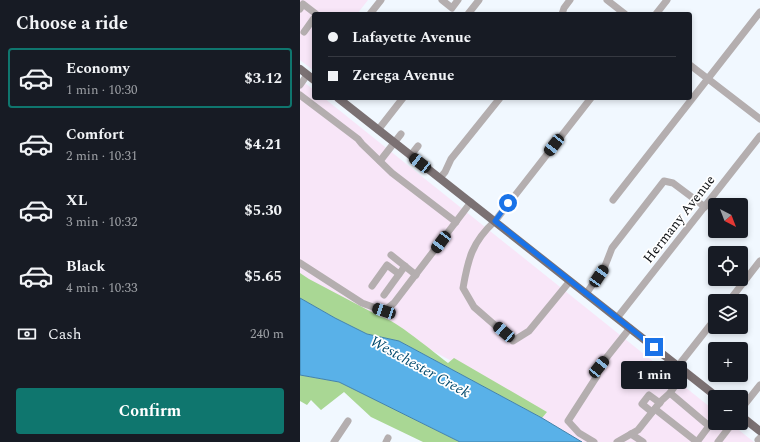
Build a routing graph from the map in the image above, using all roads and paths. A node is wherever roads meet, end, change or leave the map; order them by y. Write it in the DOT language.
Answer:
graph roads {
  1 [pos="381,0"];
  2 [pos="442,0"];
  3 [pos="458,0"];
  4 [pos="479,0"];
  5 [pos="570,0"];
  6 [pos="607,0"];
  7 [pos="667,0"];
  8 [pos="300,9"];
  9 [pos="313,12"];
  10 [pos="372,12"];
  11 [pos="470,12"];
  12 [pos="563,12"];
  13 [pos="622,12"];
  14 [pos="658,12"];
  15 [pos="760,12"];
  16 [pos="312,21"];
  17 [pos="304,32"];
  18 [pos="692,67"];
  19 [pos="300,69"];
  20 [pos="311,77"];
  21 [pos="708,79"];
  22 [pos="300,85"];
  23 [pos="300,95"];
  24 [pos="692,99"];
  25 [pos="340,100"];
  26 [pos="401,100"];
  27 [pos="498,100"];
  28 [pos="589,100"];
  29 [pos="692,100"];
  30 [pos="760,119"];
  31 [pos="378,130"];
  32 [pos="401,134"];
  33 [pos="760,136"];
  34 [pos="394,142"];
  35 [pos="418,146"];
  36 [pos="411,155"];
  37 [pos="380,161"];
  38 [pos="440,178"];
  39 [pos="613,200"];
  40 [pos="471,202"];
  41 [pos="705,207"];
  42 [pos="495,221"];
  43 [pos="456,222"];
  44 [pos="391,255"];
  45 [pos="760,261"];
  46 [pos="300,263"];
  47 [pos="405,266"];
  48 [pos="399,274"];
  49 [pos="416,275"];
  50 [pos="570,281"];
  51 [pos="372,286"];
  52 [pos="586,294"];
  53 [pos="734,294"];
  54 [pos="384,295"];
  55 [pos="618,318"];
  56 [pos="630,328"];
  57 [pos="708,328"];
  58 [pos="678,366"];
  59 [pos="686,372"];
  60 [pos="760,385"];
  61 [pos="708,390"];
  62 [pos="670,393"];
  63 [pos="748,400"];
  64 [pos="656,408"];
  65 [pos="348,422"];
  66 [pos="748,422"];
  67 [pos="727,430"];
  68 [pos="760,431"];
  69 [pos="631,434"];
  70 [pos="334,442"];
  71 [pos="594,442"];
  72 [pos="617,442"];
  73 [pos="643,442"];
  74 [pos="697,442"];
  75 [pos="718,442"];
  1 -- 10 [label="street"];
  2 -- 3 [label="street"];
  4 -- 11 [label="street"];
  5 -- 12 [label="street"];
  6 -- 13 [label="street"];
  7 -- 14 [label="street"];
  8 -- 9 [label="street"];
  15 -- 21 [label="street"];
  16 -- 17 [label="street"];
  18 -- 21 [label="street"];
  19 -- 20 [label="main road"];
  20 -- 22 [label="street"];
  21 -- 24 [label="street"];
  21 -- 30 [label="street"];
  23 -- 37 [label="street"];
  25 -- 31 [label="main road"];
  26 -- 31 [label="street"];
  27 -- 38 [label="street"];
  28 -- 42 [label="street"];
  29 -- 39 [label="street"];
  31 -- 34 [label="main road"];
  32 -- 34 [label="street"];
  33 -- 41 [label="street, Hermany Avenue"];
  34 -- 36 [label="main road"];
  34 -- 37 [label="street"];
  35 -- 36 [label="street"];
  36 -- 38 [label="main road"];
  37 -- 43 [label="street"];
  38 -- 40 [label="main road"];
  40 -- 42 [label="main road"];
  40 -- 43 [label="street"];
  41 -- 52 [label="street"];
  41 -- 55 [label="street, Hermany Avenue"];
  42 -- 50 [label="main road"];
  42 -- 50 [label="street"];
  43 -- 49 [label="street"];
  44 -- 47 [label="street"];
  45 -- 53 [label="street"];
  46 -- 49 [label="street"];
  47 -- 48 [label="street"];
  47 -- 49 [label="street"];
  48 -- 51 [label="street"];
  48 -- 54 [label="street"];
  50 -- 52 [label="main road"];
  52 -- 55 [label="main road"];
  55 -- 56 [label="main road"];
  56 -- 58 [label="main road"];
  56 -- 71 [label="street"];
  57 -- 58 [label="street"];
  58 -- 59 [label="main road"];
  59 -- 61 [label="main road"];
  59 -- 62 [label="street"];
  60 -- 63 [label="street"];
  62 -- 64 [label="street"];
  62 -- 74 [label="street"];
  64 -- 69 [label="street"];
  64 -- 74 [label="street"];
  65 -- 70 [label="street"];
  66 -- 68 [label="main road"];
  67 -- 75 [label="street"];
  69 -- 72 [label="street"];
  69 -- 73 [label="street"];
}
